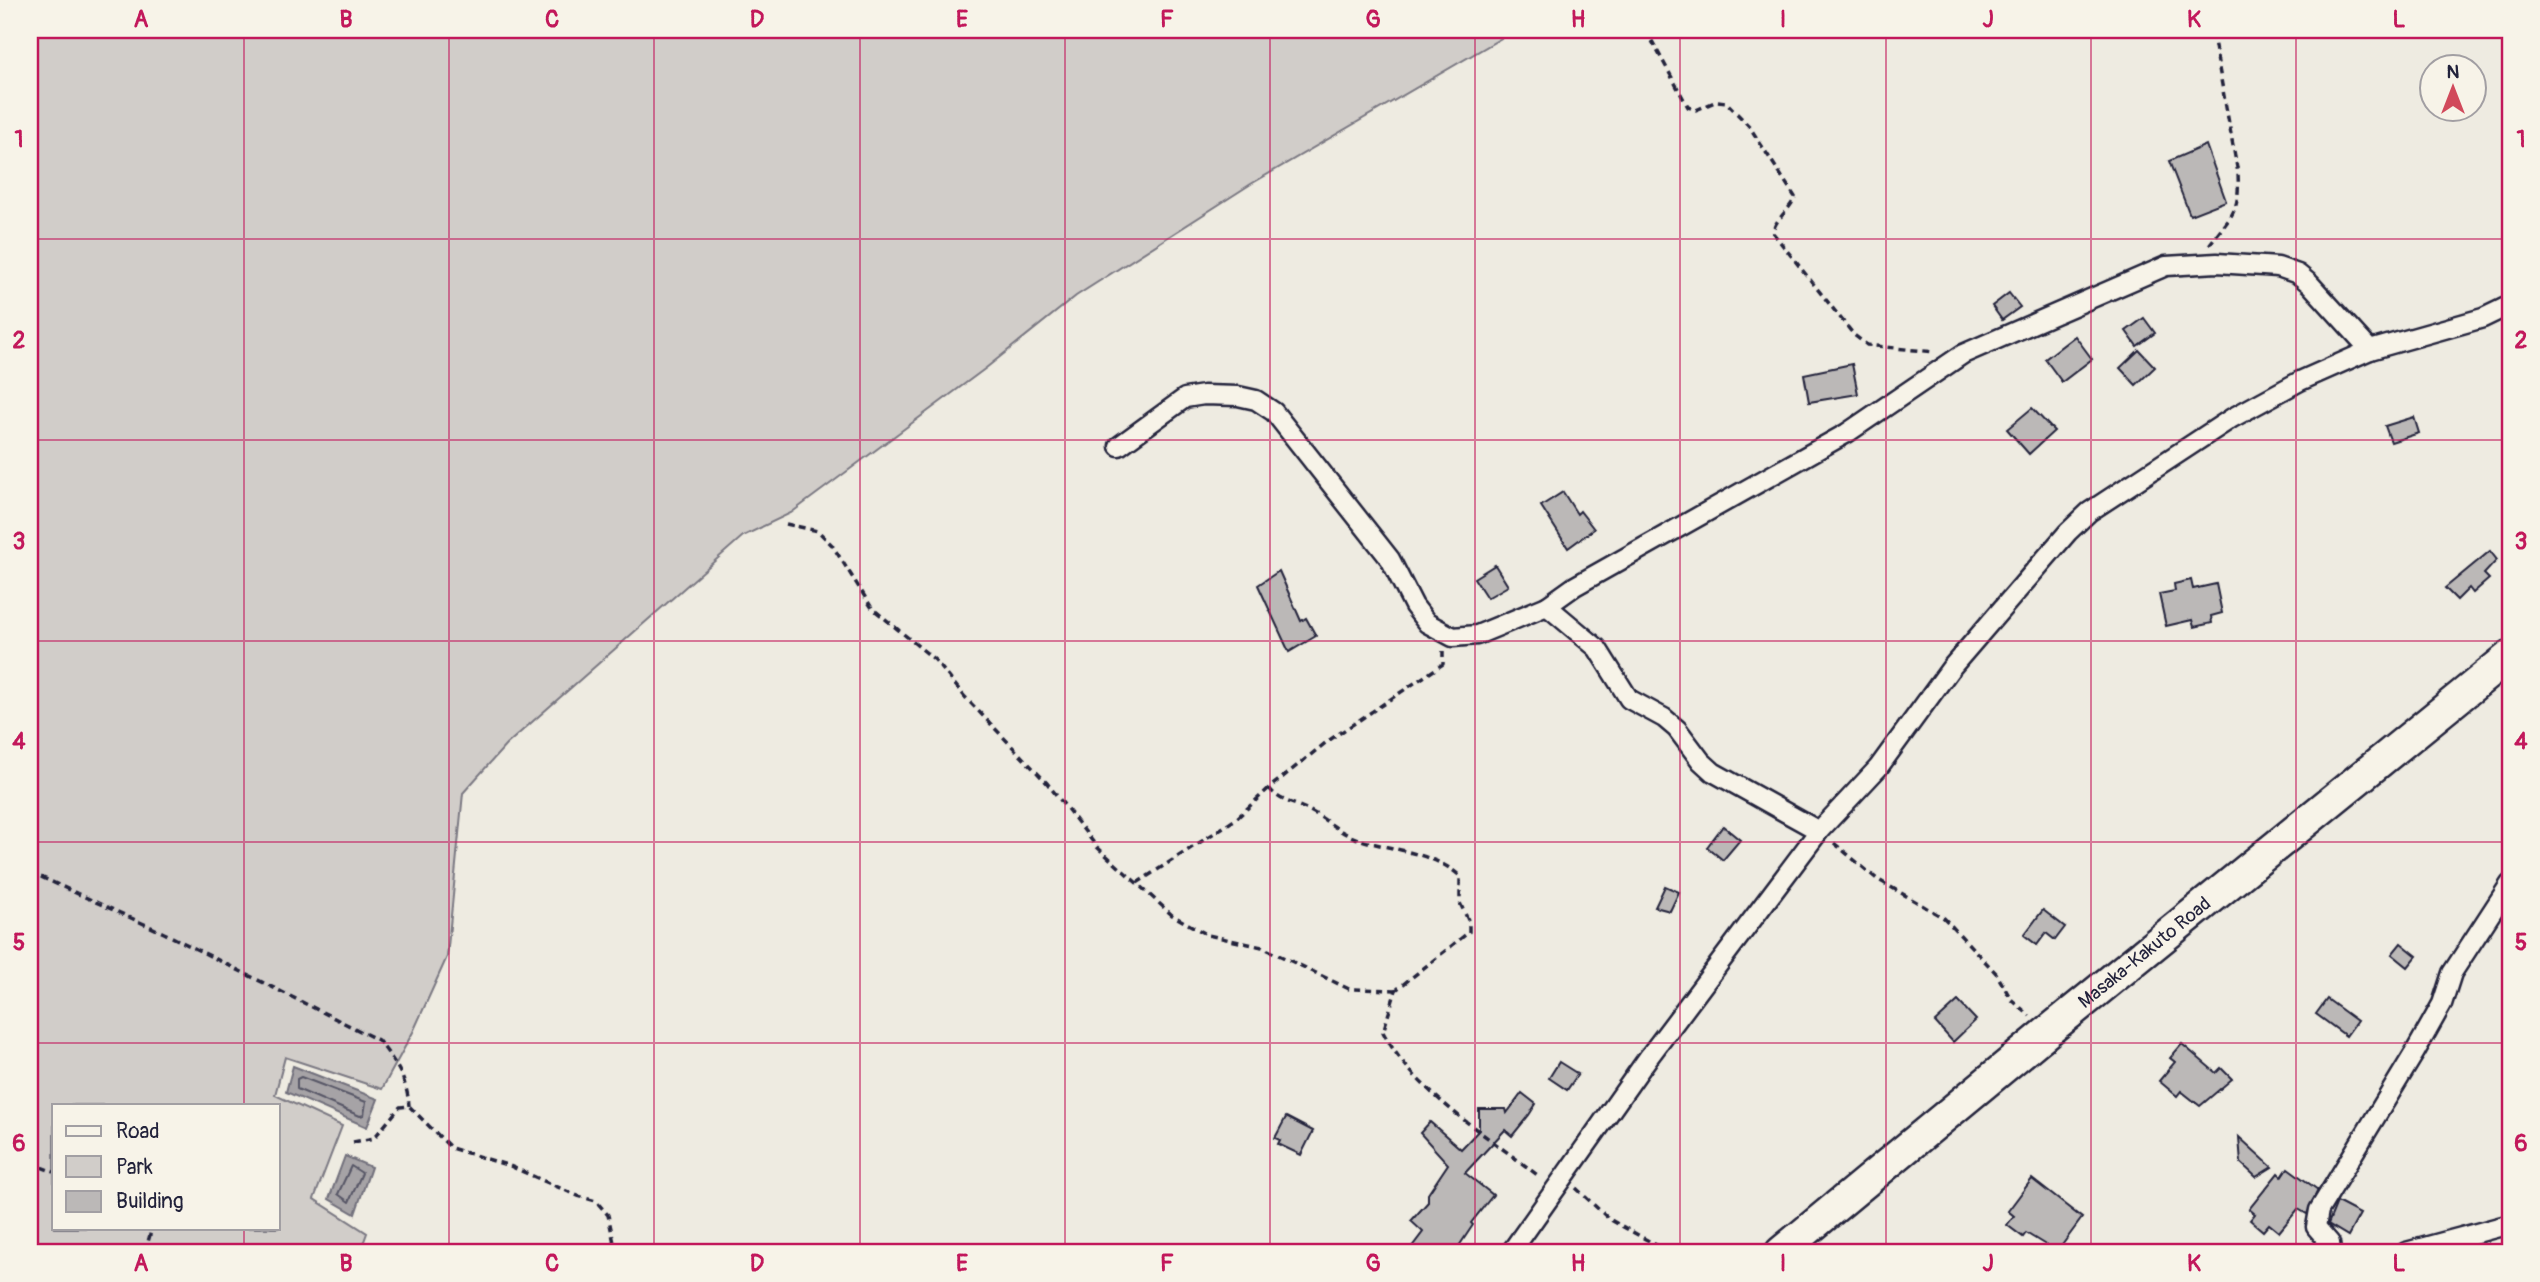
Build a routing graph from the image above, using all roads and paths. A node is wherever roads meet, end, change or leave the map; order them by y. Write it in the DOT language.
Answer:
graph roads {
  1 [pos="1646,30"];
  2 [pos="2212,30"];
  3 [pos="2194,263"];
  4 [pos="2510,305"];
  5 [pos="2370,350"];
  6 [pos="1963,354"];
  7 [pos="1119,446"];
  8 [pos="786,524"];
  9 [pos="1547,606"];
  10 [pos="1444,632"];
  11 [pos="2510,656"];
  12 [pos="1269,788"];
  13 [pos="1819,831"];
  14 [pos="30,872"];
  15 [pos="1136,883"];
  16 [pos="2510,884"];
  17 [pos="1396,990"];
  18 [pos="2047,1032"];
  19 [pos="409,1106"];
  20 [pos="353,1142"];
  21 [pos="30,1163"];
  22 [pos="52,1171"];
  23 [pos="1560,1183"];
  24 [pos="2510,1224"];
  25 [pos="151,1230"];
  26 [pos="145,1252"];
  27 [pos="616,1252"];
  28 [pos="1511,1252"];
  29 [pos="1669,1252"];
  30 [pos="1781,1252"];
  31 [pos="2331,1252"];
  32 [pos="2406,1252"];
  1 -- 6 [label="path"];
  2 -- 3 [label="path"];
  3 -- 5 [label="street"];
  3 -- 6 [label="street"];
  4 -- 5 [label="street"];
  5 -- 13 [label="street"];
  6 -- 9 [label="street"];
  7 -- 10 [label="street"];
  8 -- 15 [label="path"];
  9 -- 10 [label="street"];
  9 -- 13 [label="street"];
  10 -- 12 [label="path"];
  11 -- 18 [label="highway, Masaka-Kakuto Road"];
  12 -- 15 [label="path"];
  12 -- 17 [label="path"];
  13 -- 18 [label="path"];
  13 -- 23 [label="street"];
  14 -- 19 [label="path"];
  15 -- 17 [label="path"];
  16 -- 31 [label="street"];
  17 -- 23 [label="path"];
  18 -- 30 [label="highway, Masaka-Kakuto Road"];
  19 -- 20 [label="path"];
  19 -- 27 [label="path"];
  21 -- 22 [label="path"];
  23 -- 28 [label="street"];
  23 -- 29 [label="path"];
  24 -- 32 [label="street"];
  25 -- 26 [label="path"];
}
